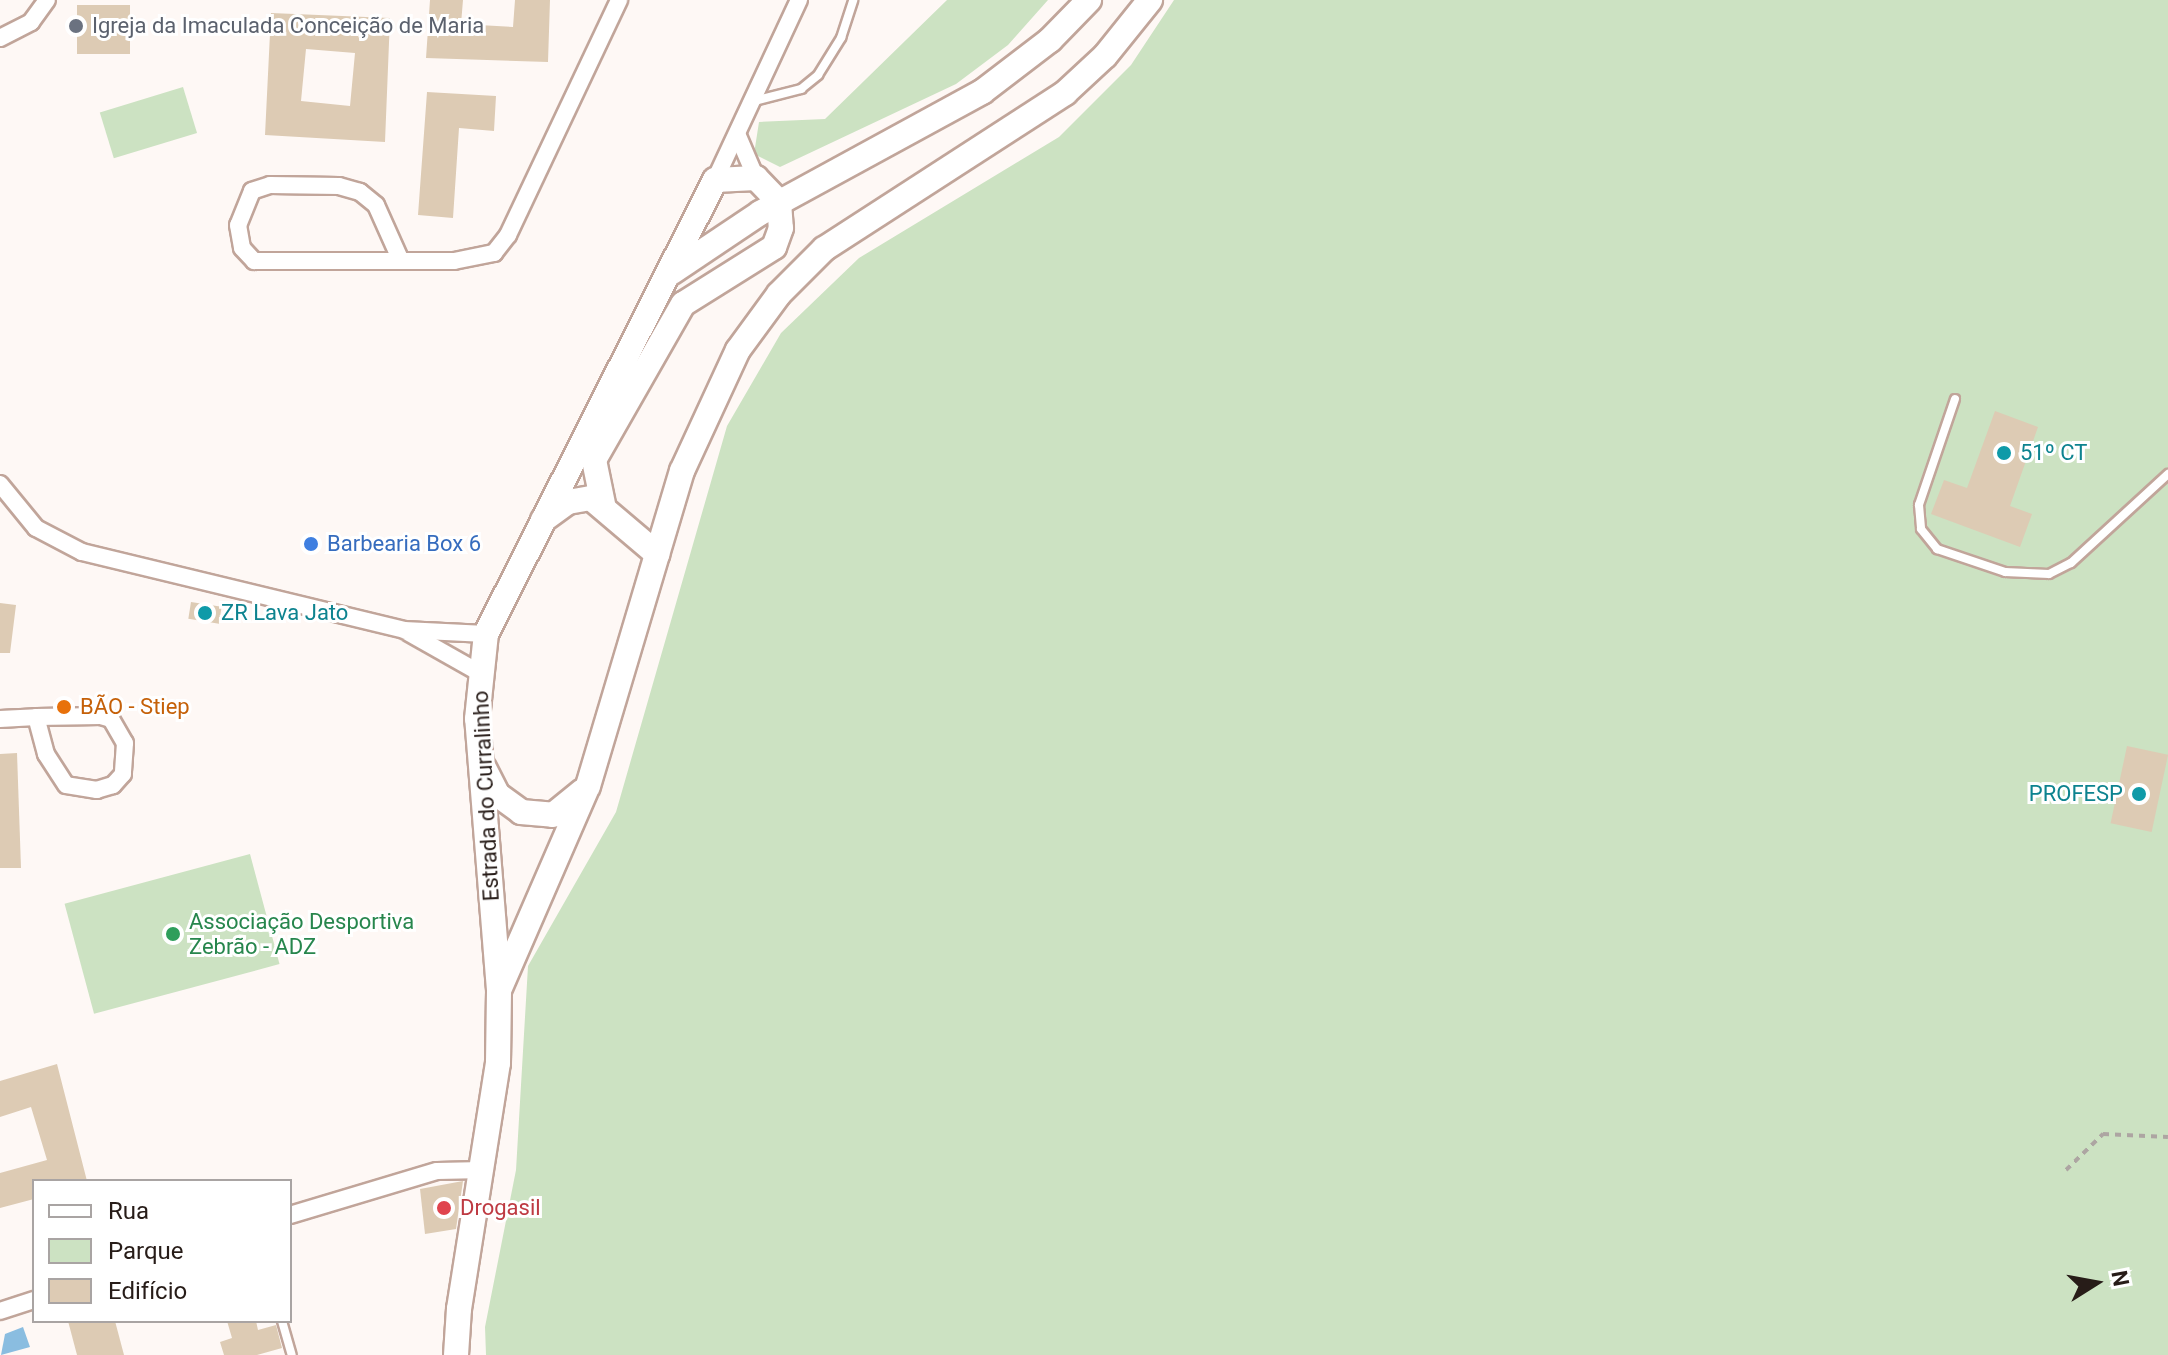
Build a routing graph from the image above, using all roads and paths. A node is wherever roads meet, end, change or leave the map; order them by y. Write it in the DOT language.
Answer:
graph roads {
  1 [pos="47,0"];
  2 [pos="619,0"];
  3 [pos="799,0"];
  4 [pos="853,0"];
  5 [pos="1089,0"];
  6 [pos="1150,0"];
  7 [pos="0,38"];
  8 [pos="753,101"];
  9 [pos="738,136"];
  10 [pos="756,178"];
  11 [pos="715,180"];
  12 [pos="779,202"];
  13 [pos="401,261"];
  14 [pos="666,277"];
  15 [pos="1955,399"];
  16 [pos="2168,474"];
  17 [pos="0,484"];
  18 [pos="603,504"];
  19 [pos="539,524"];
  20 [pos="657,554"];
  21 [pos="404,630"];
  22 [pos="486,634"];
  23 [pos="480,673"];
  24 [pos="36,717"];
  25 [pos="0,719"];
  26 [pos="479,758"];
  27 [pos="588,786"];
  28 [pos="499,990"];
  29 [pos="2168,1137"];
  30 [pos="484,1170"];
  31 [pos="2066,1170"];
  32 [pos="292,1214"];
  33 [pos="32,1301"];
  34 [pos="1,1313"];
  35 [pos="283,1323"];
  36 [pos="292,1355"];
  37 [pos="456,1355"];
  1 -- 7 [label="street"];
  2 -- 13 [label="street"];
  3 -- 8 [label="street"];
  4 -- 8 [label="lane"];
  5 -- 12 [label="street"];
  6 -- 20 [label="street"];
  8 -- 9 [label="street"];
  9 -- 10 [label="street"];
  9 -- 11 [label="street"];
  10 -- 11 [label="street"];
  10 -- 12 [label="street"];
  11 -- 14 [label="street, Estrada do Curralinho"];
  12 -- 14 [label="street"];
  12 -- 18 [label="street"];
  13 -- 13 [label="street"];
  14 -- 19 [label="street, Estrada do Curralinho"];
  15 -- 16 [label="lane"];
  17 -- 21 [label="street"];
  18 -- 19 [label="street"];
  18 -- 20 [label="street"];
  19 -- 22 [label="street, Estrada do Curralinho"];
  20 -- 27 [label="street"];
  21 -- 22 [label="street"];
  21 -- 23 [label="street"];
  22 -- 23 [label="street, Estrada do Curralinho"];
  23 -- 26 [label="street, Estrada do Curralinho"];
  24 -- 24 [label="street"];
  24 -- 25 [label="street"];
  26 -- 27 [label="street"];
  26 -- 28 [label="street, Estrada do Curralinho"];
  27 -- 28 [label="street"];
  28 -- 30 [label="street, Estrada do Curralinho"];
  29 -- 31 [label="path"];
  30 -- 32 [label="street"];
  30 -- 37 [label="street, Estrada do Curralinho"];
  33 -- 34 [label="street"];
  35 -- 36 [label="lane"];
}
